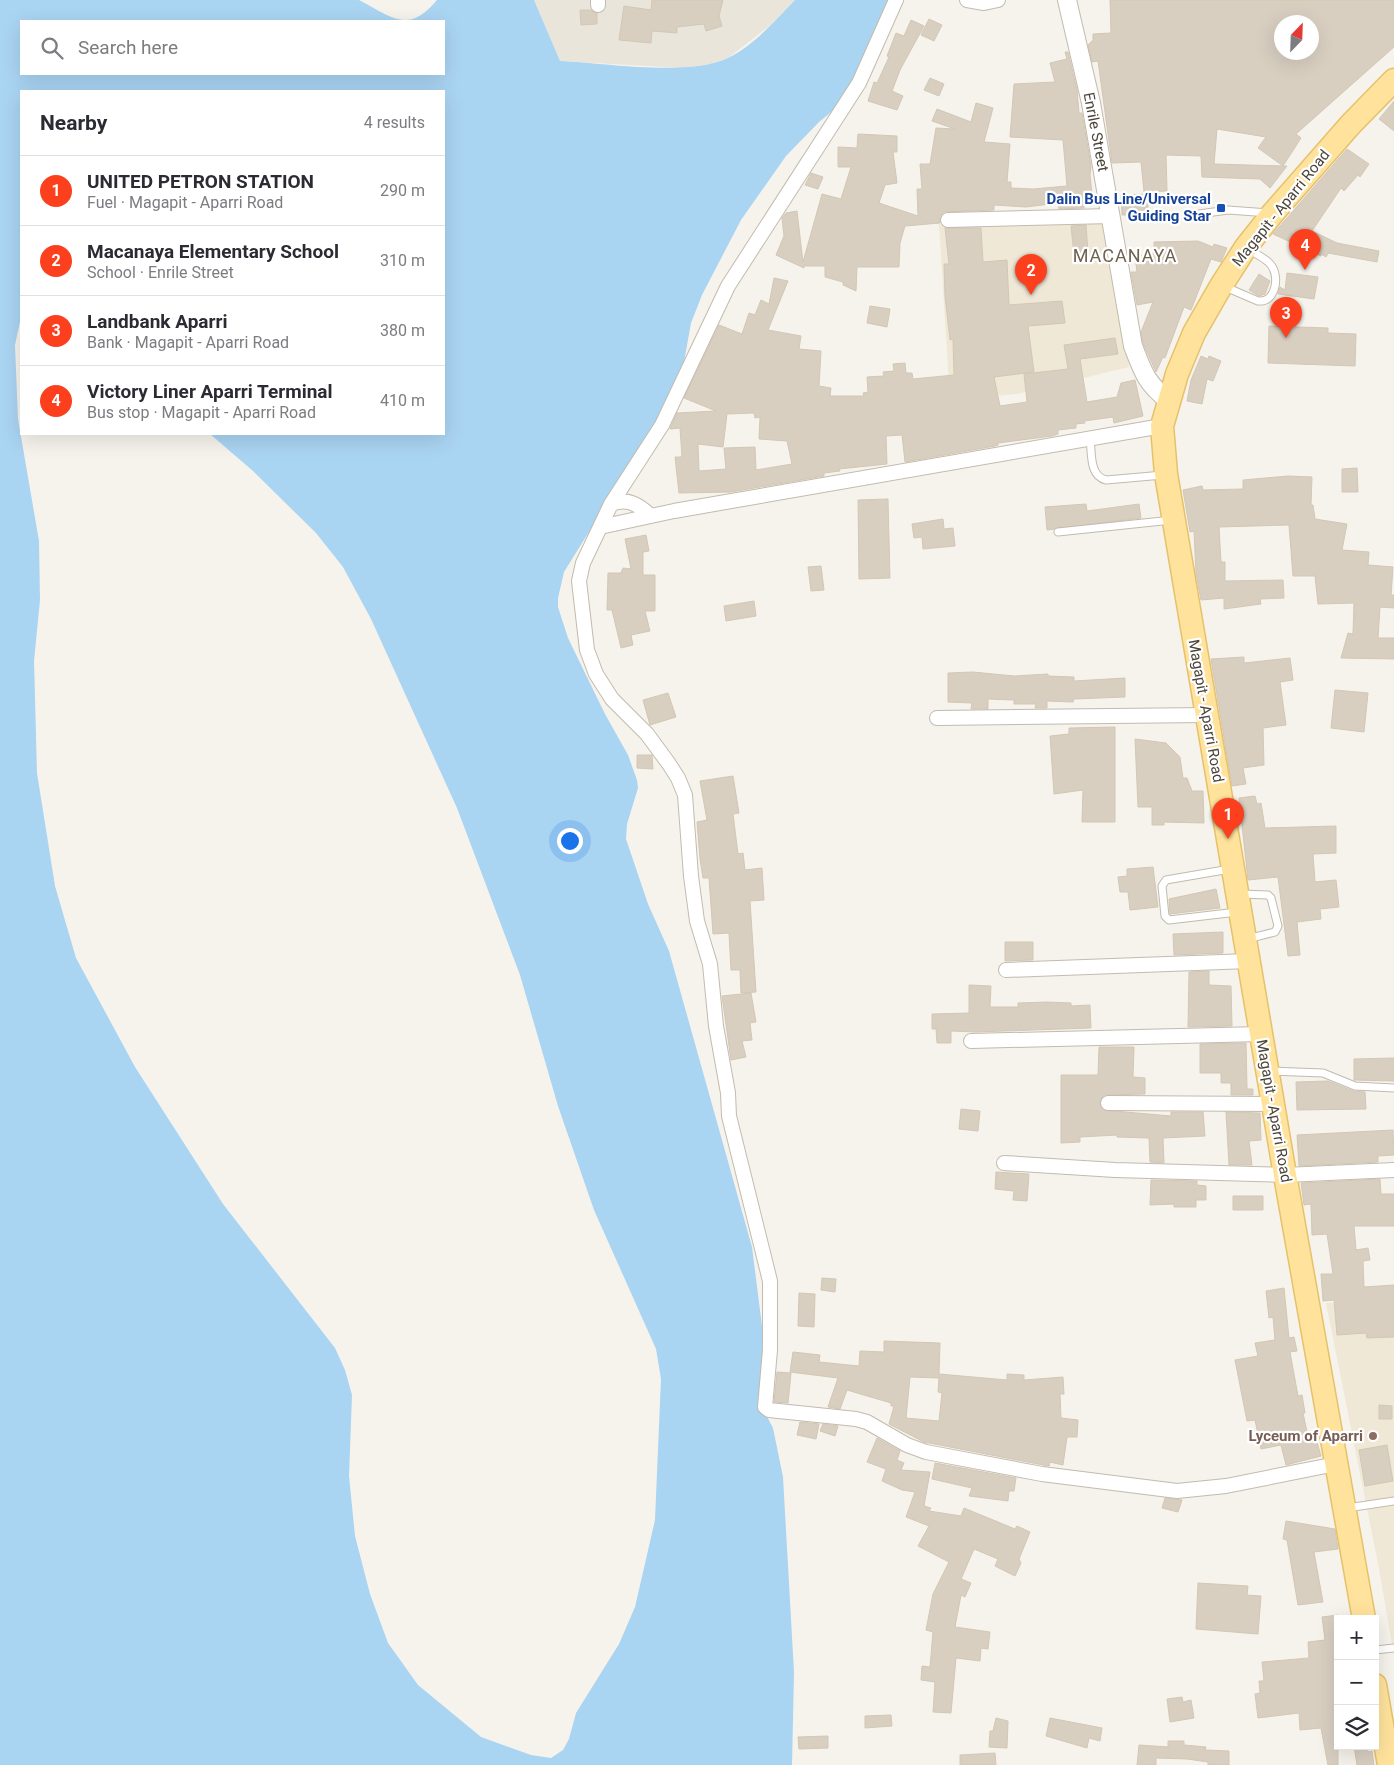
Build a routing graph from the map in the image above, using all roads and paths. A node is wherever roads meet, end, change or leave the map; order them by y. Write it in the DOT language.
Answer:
graph roads {
  1 [pos="896,0"];
  2 [pos="967,0"];
  3 [pos="998,0"];
  4 [pos="1067,0"];
  5 [pos="1394,80"];
  6 [pos="1273,213"];
  7 [pos="1199,214"];
  8 [pos="1112,216"];
  9 [pos="948,220"];
  10 [pos="1246,247"];
  11 [pos="1221,286"];
  12 [pos="1169,401"];
  13 [pos="1162,426"];
  14 [pos="1090,438"];
  15 [pos="1166,474"];
  16 [pos="611,504"];
  17 [pos="652,516"];
  18 [pos="1174,520"];
  19 [pos="600,527"];
  20 [pos="1058,532"];
  21 [pos="1207,715"];
  22 [pos="938,718"];
  23 [pos="1232,869"];
  24 [pos="1239,903"];
  25 [pos="1247,951"];
  26 [pos="1006,970"];
  27 [pos="1261,1034"];
  28 [pos="971,1041"];
  29 [pos="1268,1071"];
  30 [pos="1394,1088"];
  31 [pos="1108,1103"];
  32 [pos="1273,1104"];
  33 [pos="1004,1163"];
  34 [pos="1394,1170"];
  35 [pos="1285,1175"];
  36 [pos="1336,1464"];
  37 [pos="1394,1500"];
  38 [pos="1344,1508"];
  39 [pos="1363,1615"];
  40 [pos="1394,1648"];
  41 [pos="1379,1650"];
  42 [pos="1378,1705"];
  43 [pos="1389,1765"];
  1 -- 16 [label="street"];
  2 -- 3 [label="street"];
  4 -- 8 [label="street, Enrile Street"];
  5 -- 6 [label="main road, Magapit - Aparri Road"];
  6 -- 7 [label="lane"];
  6 -- 10 [label="main road, Magapit - Aparri Road"];
  8 -- 9 [label="street"];
  8 -- 12 [label="street, Enrile Street"];
  10 -- 11 [label="main road, Magapit - Aparri Road"];
  10 -- 11 [label="lane"];
  11 -- 12 [label="main road, Magapit - Aparri Road"];
  12 -- 13 [label="main road, Magapit - Aparri Road"];
  13 -- 14 [label="street"];
  13 -- 15 [label="main road, Magapit - Aparri Road"];
  14 -- 15 [label="lane"];
  14 -- 17 [label="street"];
  15 -- 18 [label="main road, Magapit - Aparri Road"];
  16 -- 17 [label="street"];
  16 -- 19 [label="street"];
  17 -- 19 [label="street"];
  18 -- 20 [label="lane"];
  18 -- 21 [label="main road, Magapit - Aparri Road"];
  19 -- 36 [label="street"];
  21 -- 22 [label="street"];
  21 -- 23 [label="main road, Magapit - Aparri Road"];
  23 -- 24 [label="main road, Magapit - Aparri Road"];
  23 -- 24 [label="lane"];
  24 -- 25 [label="main road, Magapit - Aparri Road"];
  24 -- 25 [label="lane"];
  25 -- 26 [label="street"];
  25 -- 27 [label="main road, Magapit - Aparri Road"];
  27 -- 28 [label="street"];
  27 -- 29 [label="main road, Magapit - Aparri Road"];
  29 -- 30 [label="lane"];
  29 -- 32 [label="main road, Magapit - Aparri Road"];
  31 -- 32 [label="street"];
  32 -- 35 [label="main road, Magapit - Aparri Road"];
  33 -- 35 [label="street"];
  34 -- 35 [label="street"];
  35 -- 36 [label="main road, Magapit - Aparri Road"];
  36 -- 38 [label="main road, Magapit - Aparri Road"];
  37 -- 38 [label="lane"];
  38 -- 39 [label="main road, Magapit - Aparri Road"];
  40 -- 41 [label="lane"];
  42 -- 43 [label="main road"];
}
